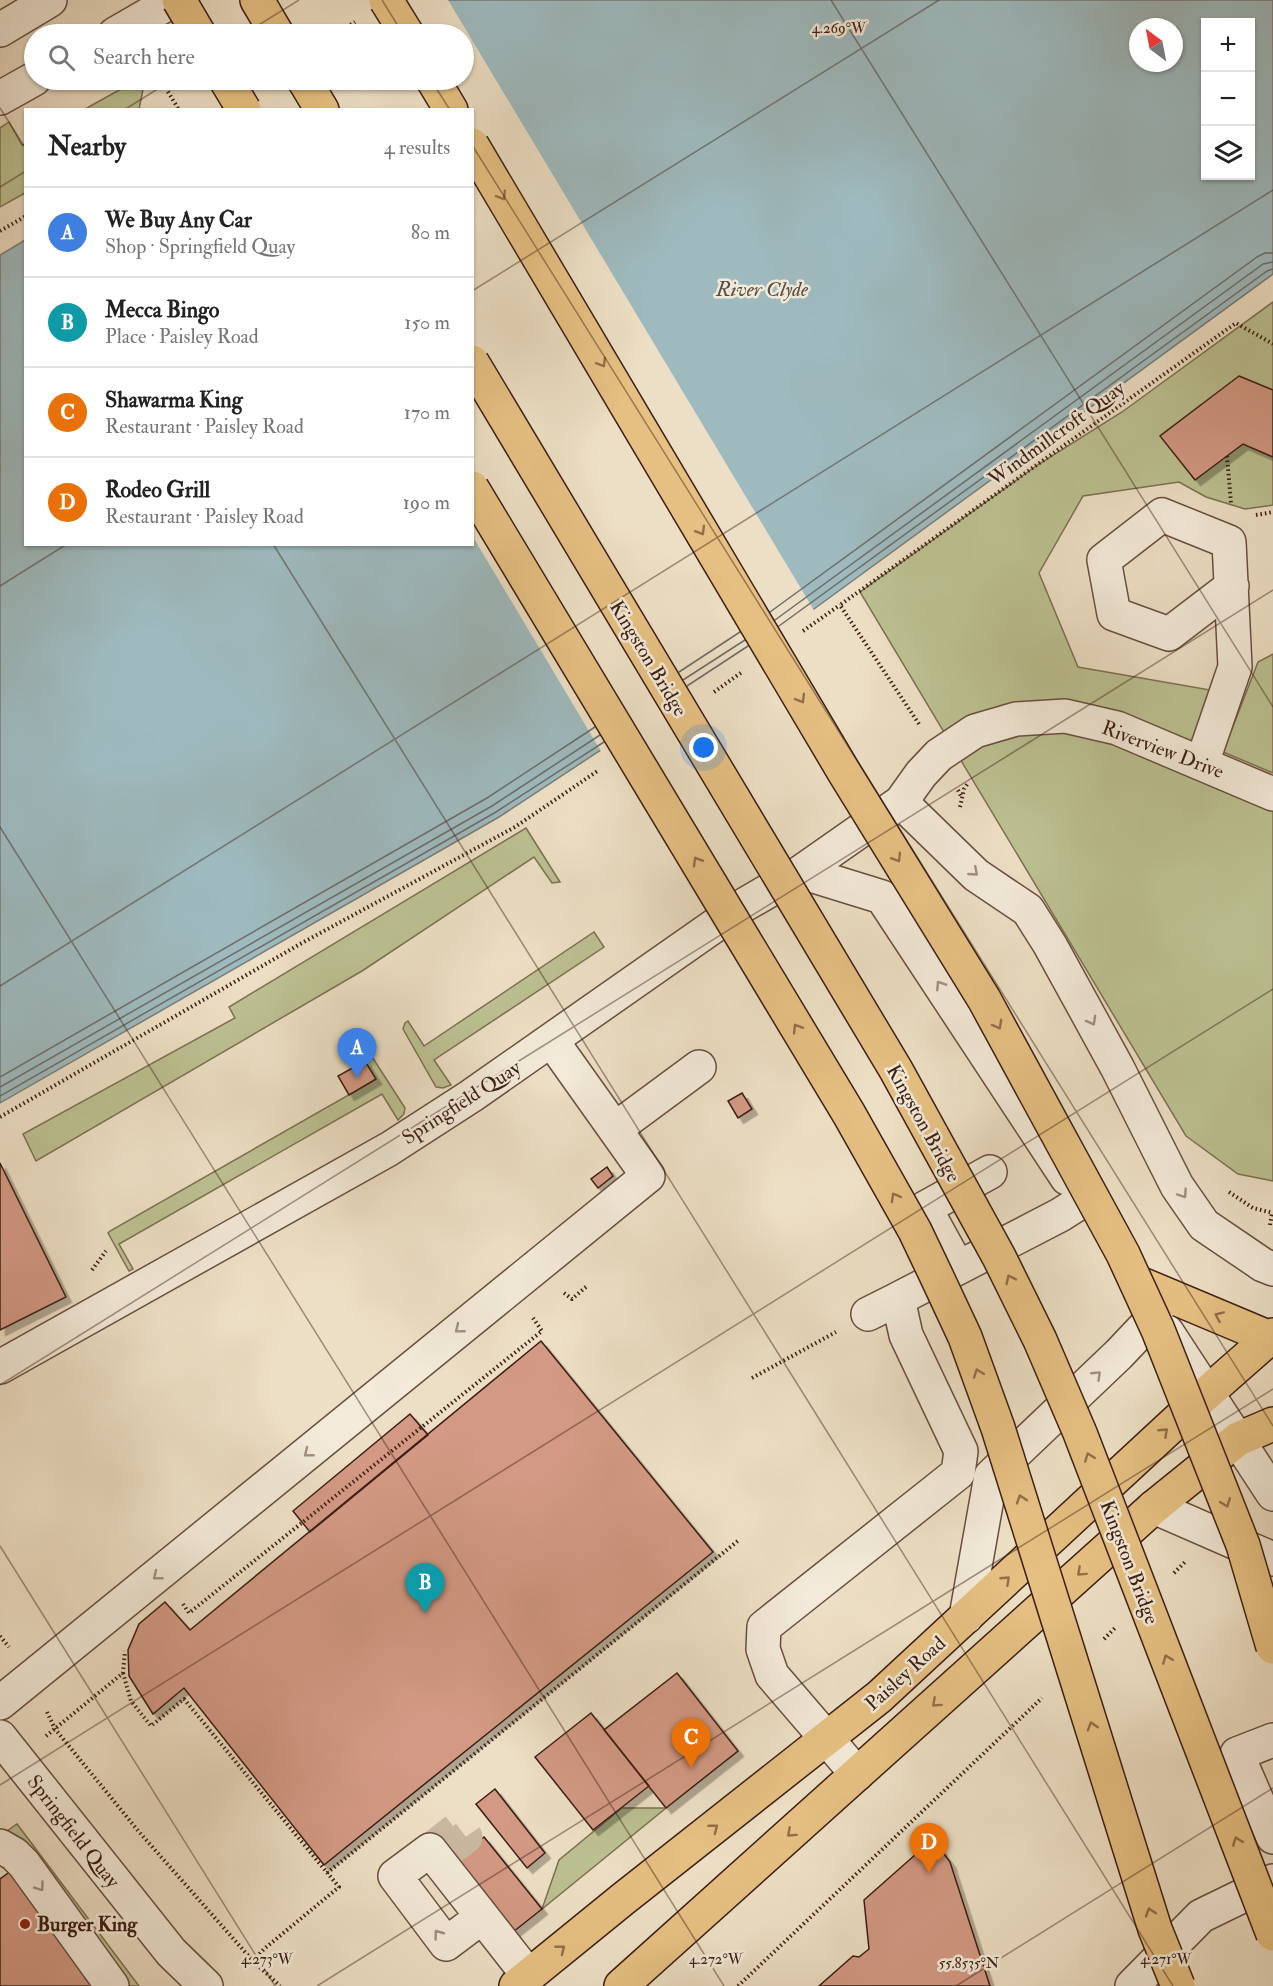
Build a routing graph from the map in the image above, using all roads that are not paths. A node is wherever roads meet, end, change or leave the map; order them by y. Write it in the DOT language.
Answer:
graph roads {
  1 [pos="50,0"];
  2 [pos="174,0"];
  3 [pos="179,0"];
  4 [pos="256,0"];
  5 [pos="386,0"];
  6 [pos="132,24"];
  7 [pos="193,24"];
  8 [pos="271,24"];
  9 [pos="401,24"];
  10 [pos="0,30"];
  11 [pos="24,85"];
  12 [pos="232,90"];
  13 [pos="310,90"];
  14 [pos="440,90"];
  15 [pos="0,98"];
  16 [pos="243,108"];
  17 [pos="321,108"];
  18 [pos="450,108"];
  19 [pos="474,148"];
  20 [pos="474,365"];
  21 [pos="474,492"];
  22 [pos="1232,586"];
  23 [pos="1202,763"];
  24 [pos="1273,794"];
  25 [pos="901,802"];
  26 [pos="801,872"];
  27 [pos="552,1041"];
  28 [pos="699,1067"];
  29 [pos="615,1129"];
  30 [pos="990,1172"];
  31 [pos="1082,1201"];
  32 [pos="958,1268"];
  33 [pos="1273,1269"];
  34 [pos="1139,1283"];
  35 [pos="898,1299"];
  36 [pos="867,1314"];
  37 [pos="1156,1315"];
  38 [pos="1272,1337"];
  39 [pos="0,1367"];
  40 [pos="1207,1393"];
  41 [pos="1273,1424"];
  42 [pos="1238,1439"];
  43 [pos="1273,1494"];
  44 [pos="1154,1507"];
  45 [pos="1229,1539"];
  46 [pos="1273,1559"];
  47 [pos="1273,1603"];
  48 [pos="966,1617"];
  49 [pos="1273,1647"];
  50 [pos="0,1703"];
  51 [pos="826,1740"];
  52 [pos="1273,1740"];
  53 [pos="9,1748"];
  54 [pos="857,1774"];
  55 [pos="1273,1836"];
  56 [pos="0,1846"];
  57 [pos="1273,1881"];
  58 [pos="475,1923"];
  59 [pos="1273,1934"];
  60 [pos="171,1952"];
  61 [pos="522,1981"];
  62 [pos="112,1986"];
  63 [pos="188,1986"];
  64 [pos="206,1986"];
  65 [pos="230,1986"];
  66 [pos="621,1986"];
  67 [pos="1132,1986"];
  68 [pos="1178,1986"];
  1 -- 10 [label="street"];
  2 -- 6 [label="street"];
  3 -- 7 [label="main road, bridge"];
  4 -- 8 [label="main road"];
  5 -- 9 [label="main road, bridge"];
  11 -- 15 [label="street"];
  12 -- 16 [label="main road, bridge"];
  13 -- 17 [label="main road"];
  14 -- 18 [label="main road"];
  19 -- 45 [label="main road, one-way, bridge"];
  59 -- 20 [label="main road, Kingston Bridge, one-way, bridge"];
  68 -- 21 [label="main road, one-way, bridge"];
  22 -- 23 [label="street"];
  23 -- 24 [label="street, Riverview Drive"];
  23 -- 25 [label="street, Riverview Drive"];
  25 -- 26 [label="street, Springfield Quay"];
  25 -- 33 [label="street, one-way"];
  26 -- 27 [label="street, Springfield Quay"];
  31 -- 26 [label="street, one-way"];
  27 -- 29 [label="street"];
  27 -- 39 [label="street, Springfield Quay"];
  28 -- 29 [label="street"];
  29 -- 50 [label="street, one-way"];
  30 -- 32 [label="street"];
  31 -- 32 [label="street"];
  31 -- 34 [label="street"];
  32 -- 35 [label="street"];
  34 -- 37 [label="street"];
  38 -- 34 [label="main road, one-way"];
  35 -- 36 [label="street"];
  35 -- 51 [label="street"];
  37 -- 40 [label="street"];
  48 -- 37 [label="street, one-way"];
  38 -- 40 [label="main road, Paisley Road"];
  40 -- 42 [label="street"];
  48 -- 40 [label="main road, Paisley Road, one-way"];
  41 -- 42 [label="main road"];
  42 -- 43 [label="street"];
  42 -- 44 [label="main road"];
  44 -- 45 [label="street"];
  44 -- 54 [label="main road, one-way"];
  45 -- 46 [label="street"];
  45 -- 47 [label="main road, bridge"];
  45 -- 49 [label="main road, bridge"];
  48 -- 51 [label="main road, Paisley Road"];
  51 -- 54 [label="street"];
  61 -- 51 [label="main road, Paisley Road, one-way"];
  52 -- 55 [label="street"];
  53 -- 60 [label="street, Springfield Quay"];
  54 -- 66 [label="main road, one-way"];
  56 -- 62 [label="street, one-way"];
  57 -- 67 [label="street"];
  58 -- 58 [label="street, one-way"];
  58 -- 61 [label="street"];
  60 -- 63 [label="street"];
  60 -- 64 [label="street"];
  60 -- 65 [label="street"];
}
